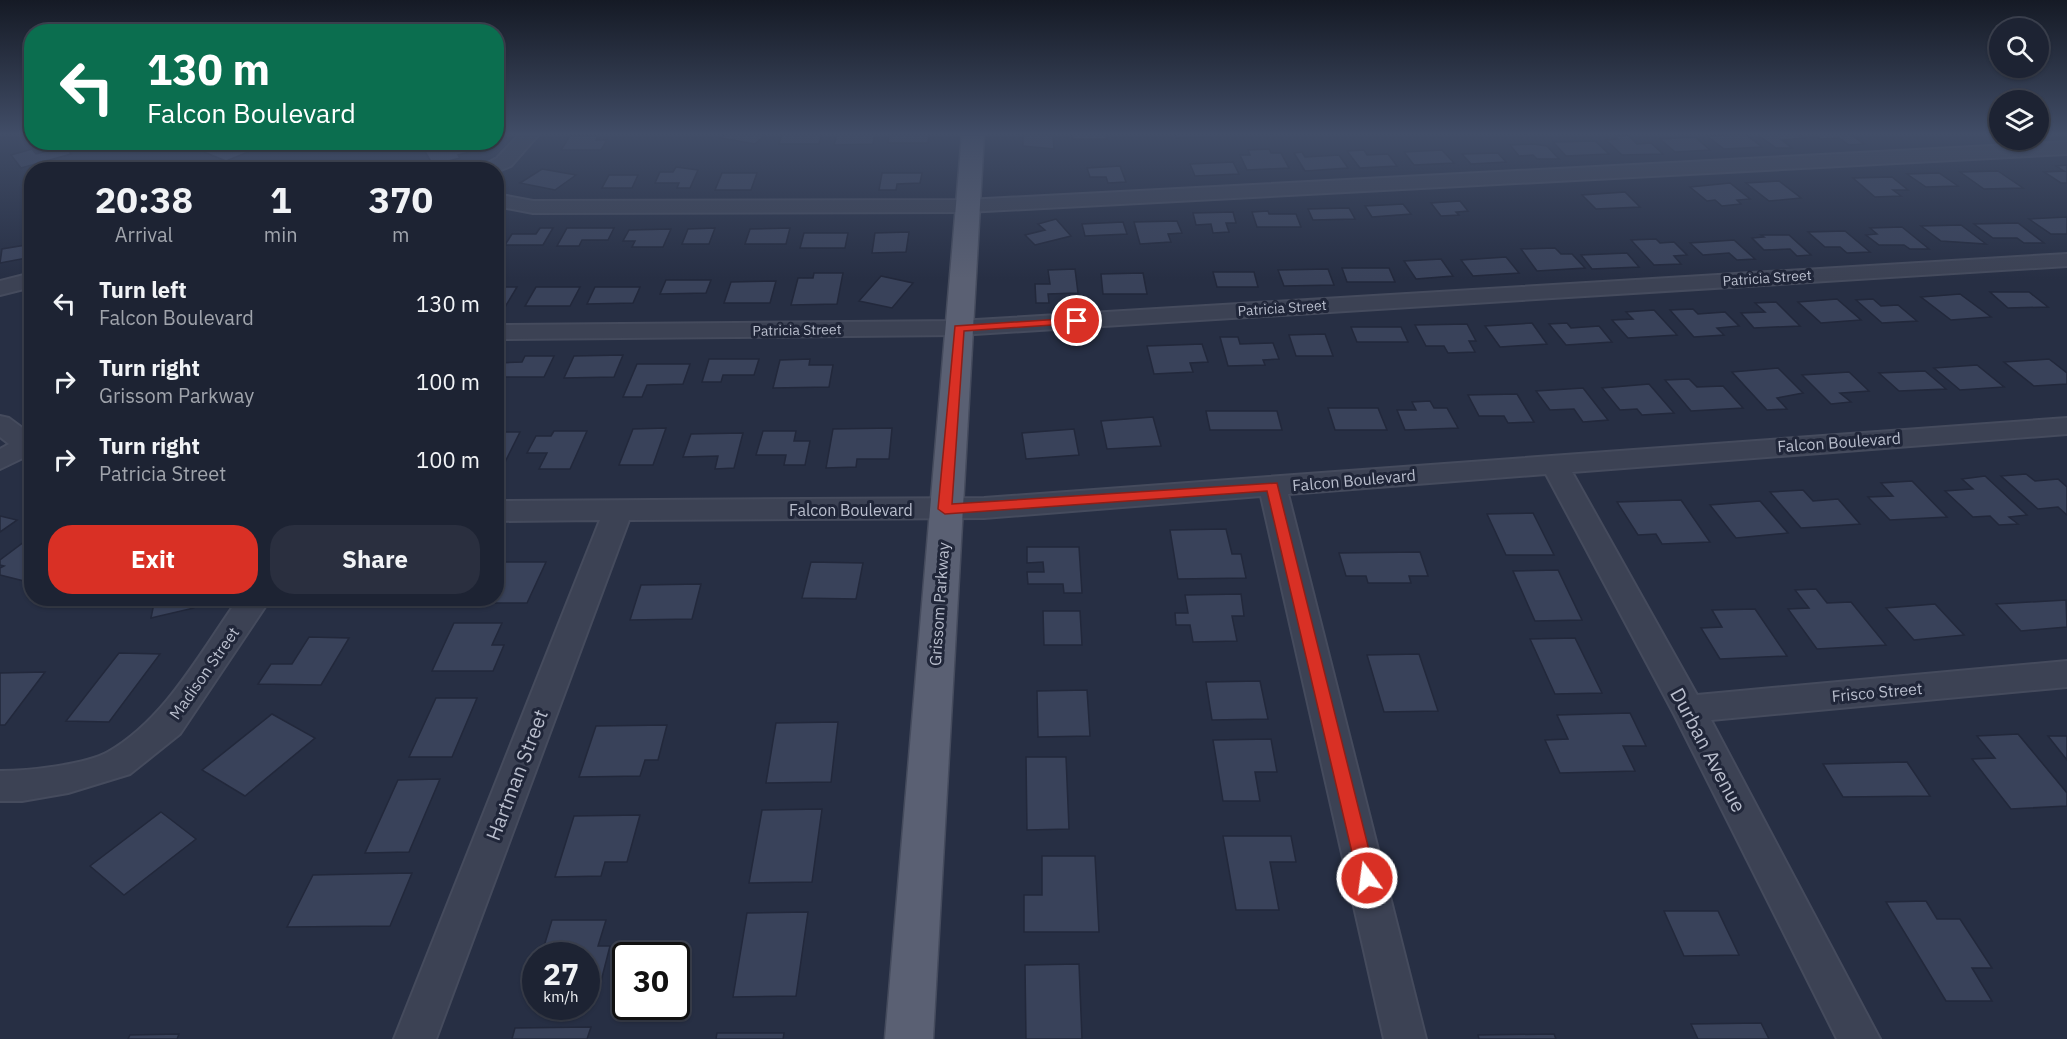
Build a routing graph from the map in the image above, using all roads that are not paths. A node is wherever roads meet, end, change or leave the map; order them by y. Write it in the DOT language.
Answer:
graph roads {
  1 [pos="969,182"];
  2 [pos="1413,182"];
  3 [pos="504,202"];
  4 [pos="967,206"];
  5 [pos="2067,260"];
  6 [pos="24,282"];
  7 [pos="0,288"];
  8 [pos="958,328"];
  9 [pos="504,333"];
  10 [pos="0,423"];
  11 [pos="2067,426"];
  12 [pos="24,444"];
  13 [pos="24,450"];
  14 [pos="0,460"];
  15 [pos="1553,463"];
  16 [pos="1272,486"];
  17 [pos="945,509"];
  18 [pos="618,510"];
  19 [pos="504,511"];
  20 [pos="250,606"];
  21 [pos="2067,674"];
  22 [pos="1688,709"];
  23 [pos="0,786"];
  24 [pos="416,1039"];
  25 [pos="909,1039"];
  26 [pos="1405,1039"];
  27 [pos="1858,1039"];
  1 -- 4 [label="main road, Grissom Parkway"];
  2 -- 4 [label="street"];
  3 -- 4 [label="street"];
  4 -- 8 [label="main road, Grissom Parkway"];
  5 -- 8 [label="street, Patricia Street"];
  6 -- 7 [label="street"];
  8 -- 9 [label="street, Patricia Street"];
  8 -- 17 [label="main road, Grissom Parkway"];
  10 -- 12 [label="street"];
  11 -- 15 [label="street, Falcon Boulevard"];
  13 -- 14 [label="street"];
  15 -- 16 [label="street, Falcon Boulevard"];
  15 -- 22 [label="street, Durban Avenue"];
  16 -- 17 [label="street, Falcon Boulevard"];
  16 -- 26 [label="street"];
  17 -- 18 [label="street, Falcon Boulevard"];
  17 -- 25 [label="main road, Grissom Parkway"];
  18 -- 19 [label="street, Falcon Boulevard"];
  18 -- 24 [label="street, Hartman Street"];
  20 -- 23 [label="street, Madison Street"];
  21 -- 22 [label="street, Frisco Street"];
  22 -- 27 [label="street, Durban Avenue"];
}
